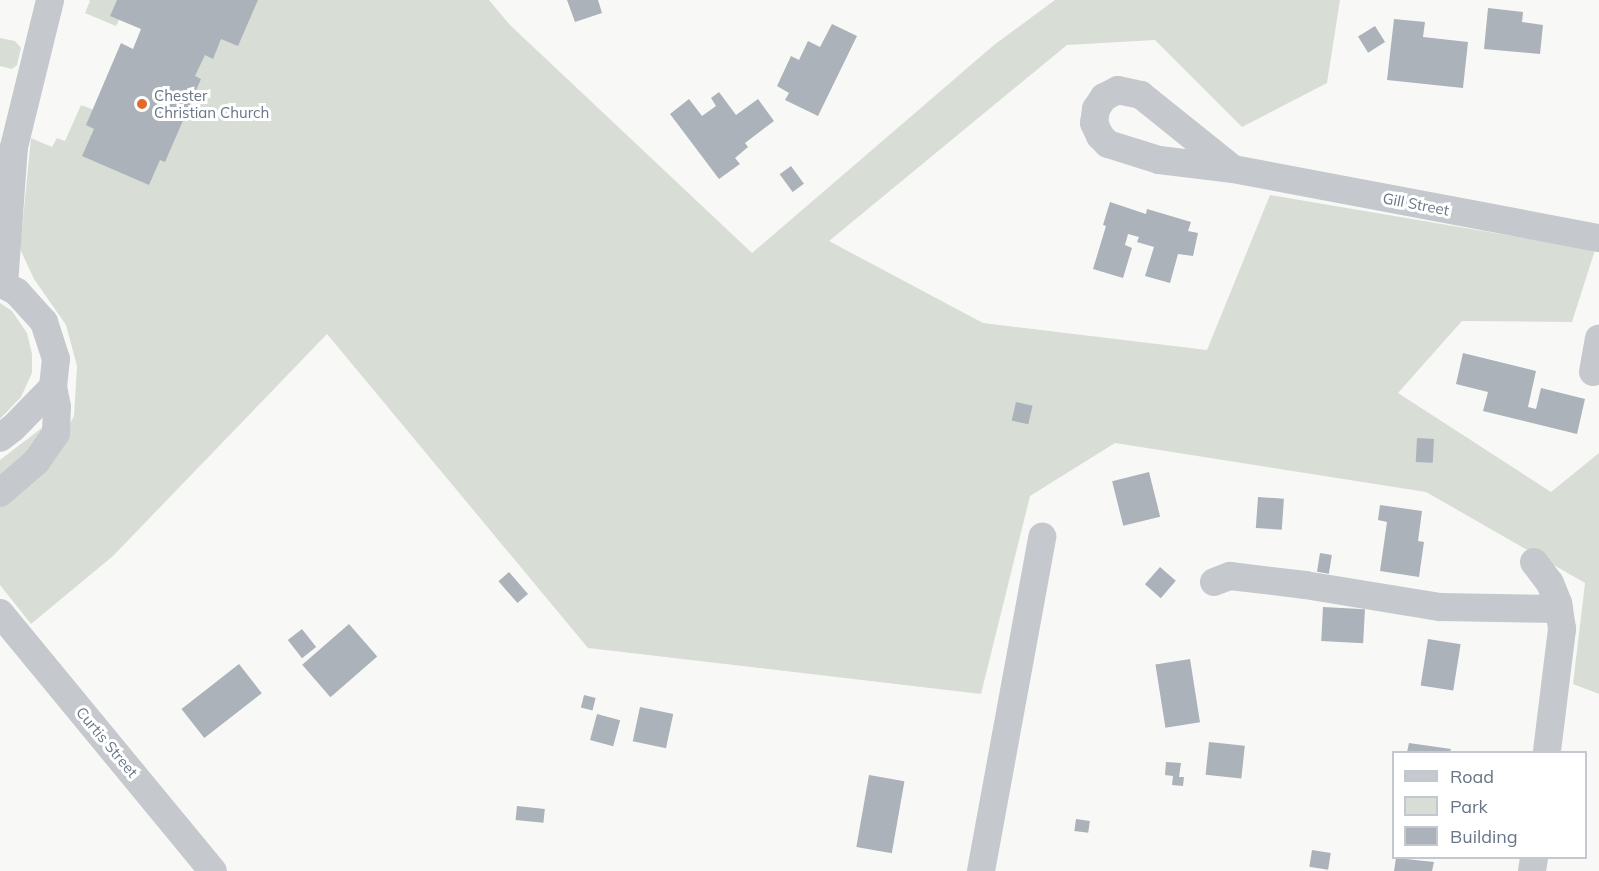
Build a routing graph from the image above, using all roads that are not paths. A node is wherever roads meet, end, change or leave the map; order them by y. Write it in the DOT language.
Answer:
graph roads {
  1 [pos="50,0"];
  2 [pos="1233,169"];
  3 [pos="1599,238"];
  4 [pos="1599,339"];
  5 [pos="1593,372"];
  6 [pos="53,387"];
  7 [pos="0,438"];
  8 [pos="0,493"];
  9 [pos="1041,537"];
  10 [pos="1534,562"];
  11 [pos="1214,582"];
  12 [pos="1559,609"];
  13 [pos="0,613"];
  14 [pos="1547,751"];
  15 [pos="213,871"];
  16 [pos="981,871"];
  1 -- 6 [label="street"];
  2 -- 3 [label="street, Gill Street"];
  4 -- 5 [label="street"];
  6 -- 7 [label="street"];
  6 -- 8 [label="street"];
  9 -- 16 [label="street"];
  10 -- 12 [label="street"];
  11 -- 12 [label="street"];
  12 -- 14 [label="street"];
  13 -- 15 [label="street, Curtis Street"];
}
